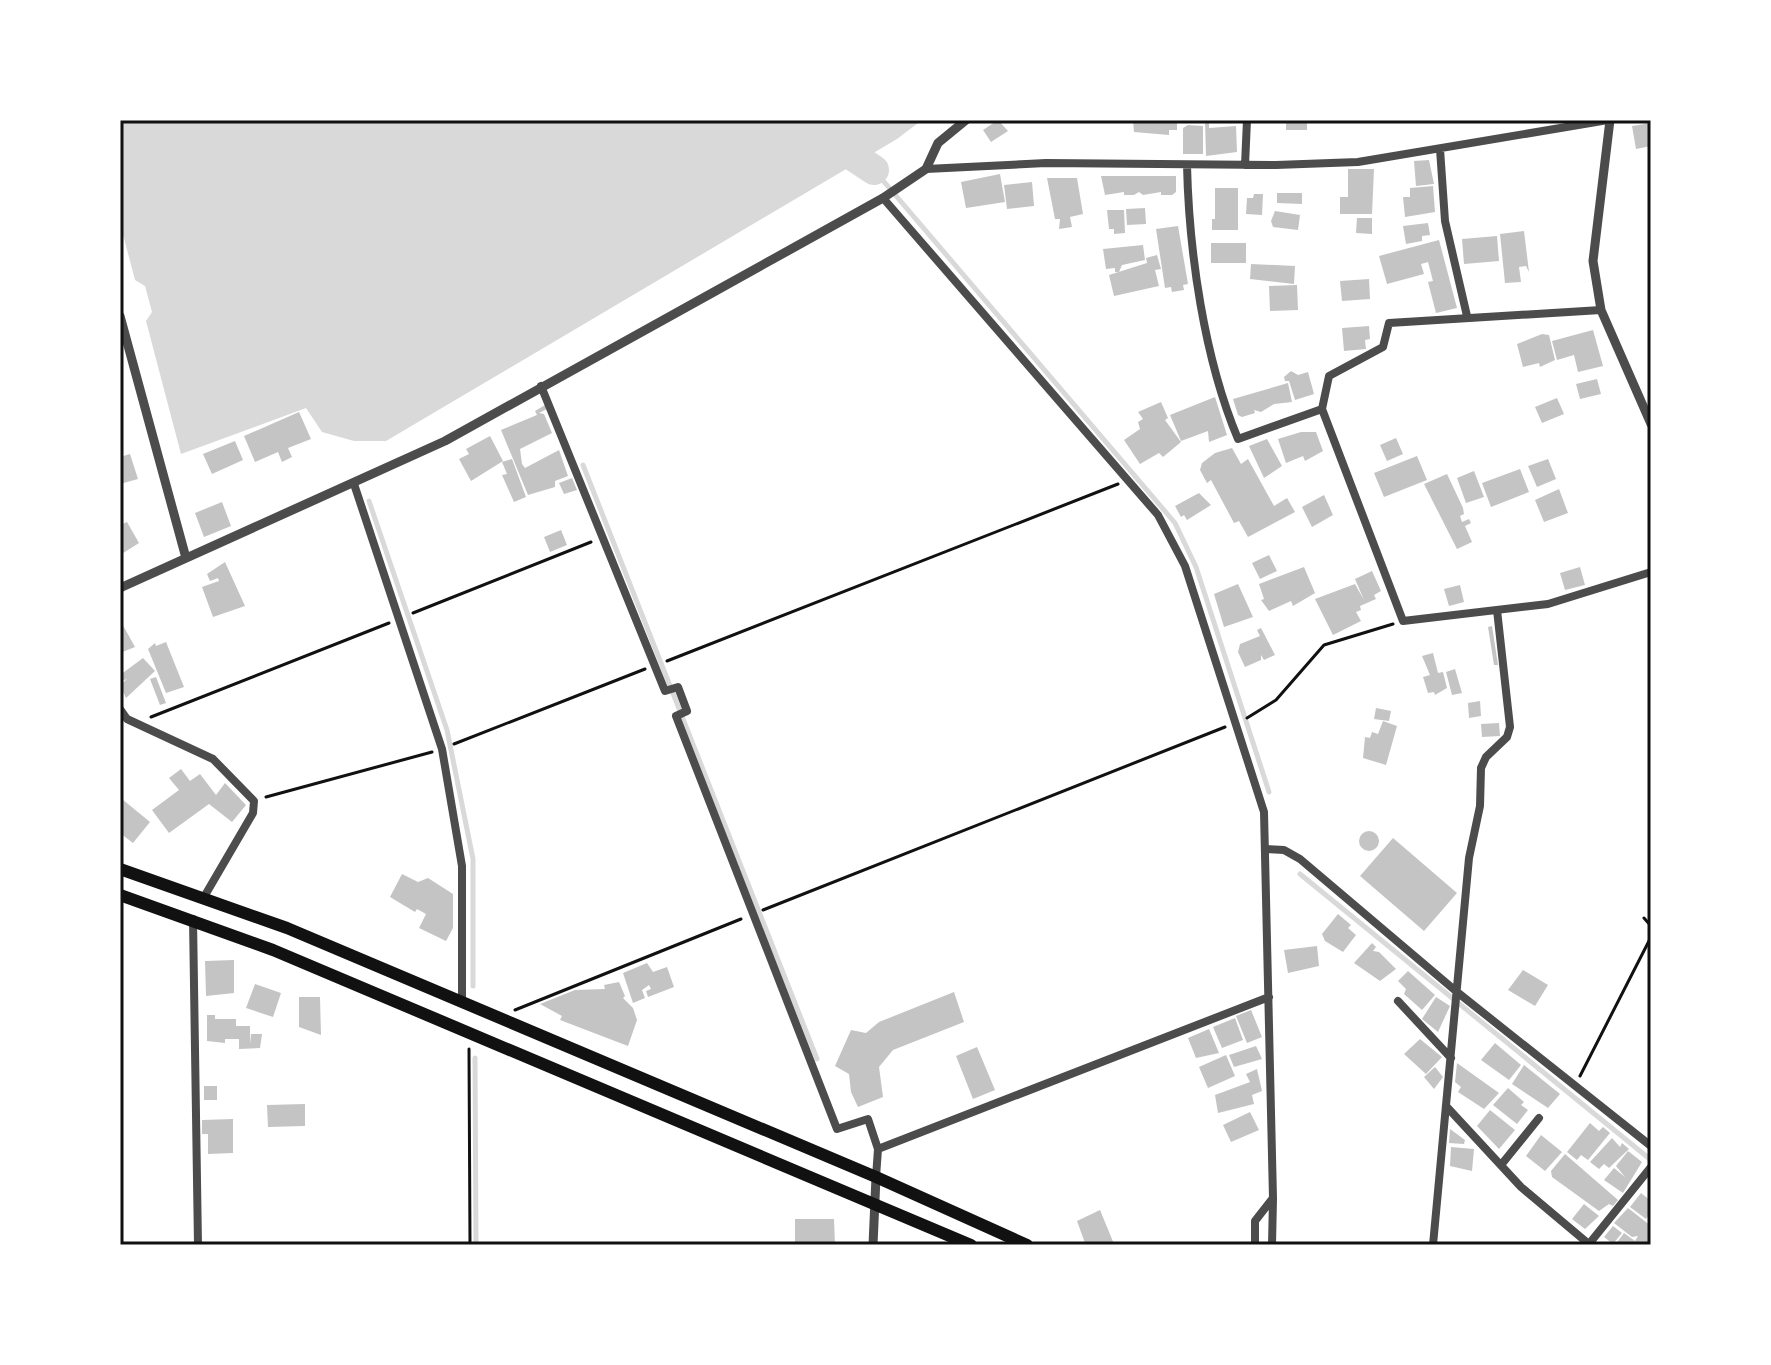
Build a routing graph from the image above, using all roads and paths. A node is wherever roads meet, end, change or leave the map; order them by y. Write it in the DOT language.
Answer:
graph roads {
  1 [pos="966,120"];
  2 [pos="1247,120"];
  3 [pos="1609,120"];
  4 [pos="1440,149"];
  5 [pos="1187,165"];
  6 [pos="1245,165"];
  7 [pos="926,169"];
  8 [pos="883,198"];
  9 [pos="1601,310"];
  10 [pos="120,316"];
  11 [pos="1467,316"];
  12 [pos="541,386"];
  13 [pos="1322,409"];
  14 [pos="1651,424"];
  15 [pos="1128,480"];
  16 [pos="354,484"];
  17 [pos="604,537"];
  18 [pos="186,558"];
  19 [pos="1651,572"];
  20 [pos="120,588"];
  21 [pos="1497,610"];
  22 [pos="413,613"];
  23 [pos="400,619"];
  24 [pos="1403,621"];
  25 [pos="656,665"];
  26 [pos="120,709"];
  27 [pos="1250,717"];
  28 [pos="136,723"];
  29 [pos="1236,723"];
  30 [pos="452,745"];
  31 [pos="442,749"];
  32 [pos="254,801"];
  33 [pos="1267,849"];
  34 [pos="120,869"];
  35 [pos="120,895"];
  36 [pos="204,897"];
  37 [pos="752,915"];
  38 [pos="1644,918"];
  39 [pos="193,919"];
  40 [pos="1651,926"];
  41 [pos="1651,937"];
  42 [pos="1457,992"];
  43 [pos="1269,997"];
  44 [pos="1398,1001"];
  45 [pos="462,1004"];
  46 [pos="505,1022"];
  47 [pos="469,1033"];
  48 [pos="1451,1058"];
  49 [pos="1575,1085"];
  50 [pos="1446,1106"];
  51 [pos="1539,1118"];
  52 [pos="1651,1146"];
  53 [pos="878,1149"];
  54 [pos="1501,1165"];
  55 [pos="1651,1167"];
  56 [pos="876,1177"];
  57 [pos="1273,1198"];
  58 [pos="875,1204"];
  59 [pos="198,1245"];
  60 [pos="470,1245"];
  61 [pos="873,1245"];
  62 [pos="971,1245"];
  63 [pos="1027,1245"];
  64 [pos="1255,1245"];
  65 [pos="1272,1245"];
  66 [pos="1433,1245"];
  67 [pos="1590,1245"];
  1 -- 7 [label="street"];
  2 -- 6 [label="street"];
  3 -- 4 [label="street"];
  3 -- 9 [label="street"];
  4 -- 6 [label="street"];
  4 -- 11 [label="street"];
  5 -- 6 [label="street"];
  5 -- 7 [label="street"];
  5 -- 13 [label="street"];
  7 -- 8 [label="street"];
  8 -- 12 [label="street"];
  8 -- 15 [label="street"];
  9 -- 11 [label="street"];
  9 -- 14 [label="street"];
  10 -- 18 [label="street"];
  11 -- 13 [label="street"];
  12 -- 16 [label="street"];
  12 -- 17 [label="street"];
  13 -- 24 [label="street"];
  15 -- 25 [label="path"];
  15 -- 29 [label="street"];
  16 -- 18 [label="street"];
  16 -- 23 [label="street"];
  17 -- 22 [label="path"];
  17 -- 25 [label="street"];
  18 -- 20 [label="street"];
  19 -- 21 [label="street"];
  21 -- 24 [label="street"];
  21 -- 42 [label="street"];
  23 -- 28 [label="path"];
  23 -- 31 [label="street"];
  24 -- 27 [label="path"];
  25 -- 30 [label="path"];
  25 -- 37 [label="street"];
  26 -- 28 [label="street"];
  28 -- 32 [label="street"];
  29 -- 33 [label="street"];
  29 -- 37 [label="path"];
  31 -- 32 [label="path"];
  31 -- 45 [label="street"];
  32 -- 36 [label="street"];
  33 -- 42 [label="street"];
  33 -- 43 [label="street"];
  34 -- 36 [label="highway"];
  35 -- 39 [label="highway"];
  36 -- 45 [label="highway"];
  37 -- 46 [label="path"];
  37 -- 53 [label="street"];
  38 -- 40 [label="path"];
  39 -- 47 [label="highway"];
  39 -- 59 [label="street"];
  41 -- 49 [label="path"];
  42 -- 48 [label="street"];
  42 -- 49 [label="street"];
  43 -- 53 [label="street"];
  43 -- 57 [label="street"];
  44 -- 48 [label="street"];
  45 -- 46 [label="highway"];
  46 -- 56 [label="highway"];
  47 -- 58 [label="highway"];
  47 -- 60 [label="path"];
  48 -- 50 [label="street"];
  49 -- 52 [label="street"];
  50 -- 54 [label="street"];
  50 -- 66 [label="street"];
  51 -- 54 [label="street"];
  53 -- 56 [label="street"];
  54 -- 67 [label="street"];
  55 -- 67 [label="street"];
  56 -- 58 [label="street"];
  56 -- 63 [label="highway"];
  57 -- 64 [label="street"];
  57 -- 65 [label="street"];
  58 -- 61 [label="street"];
  58 -- 62 [label="highway"];
}
